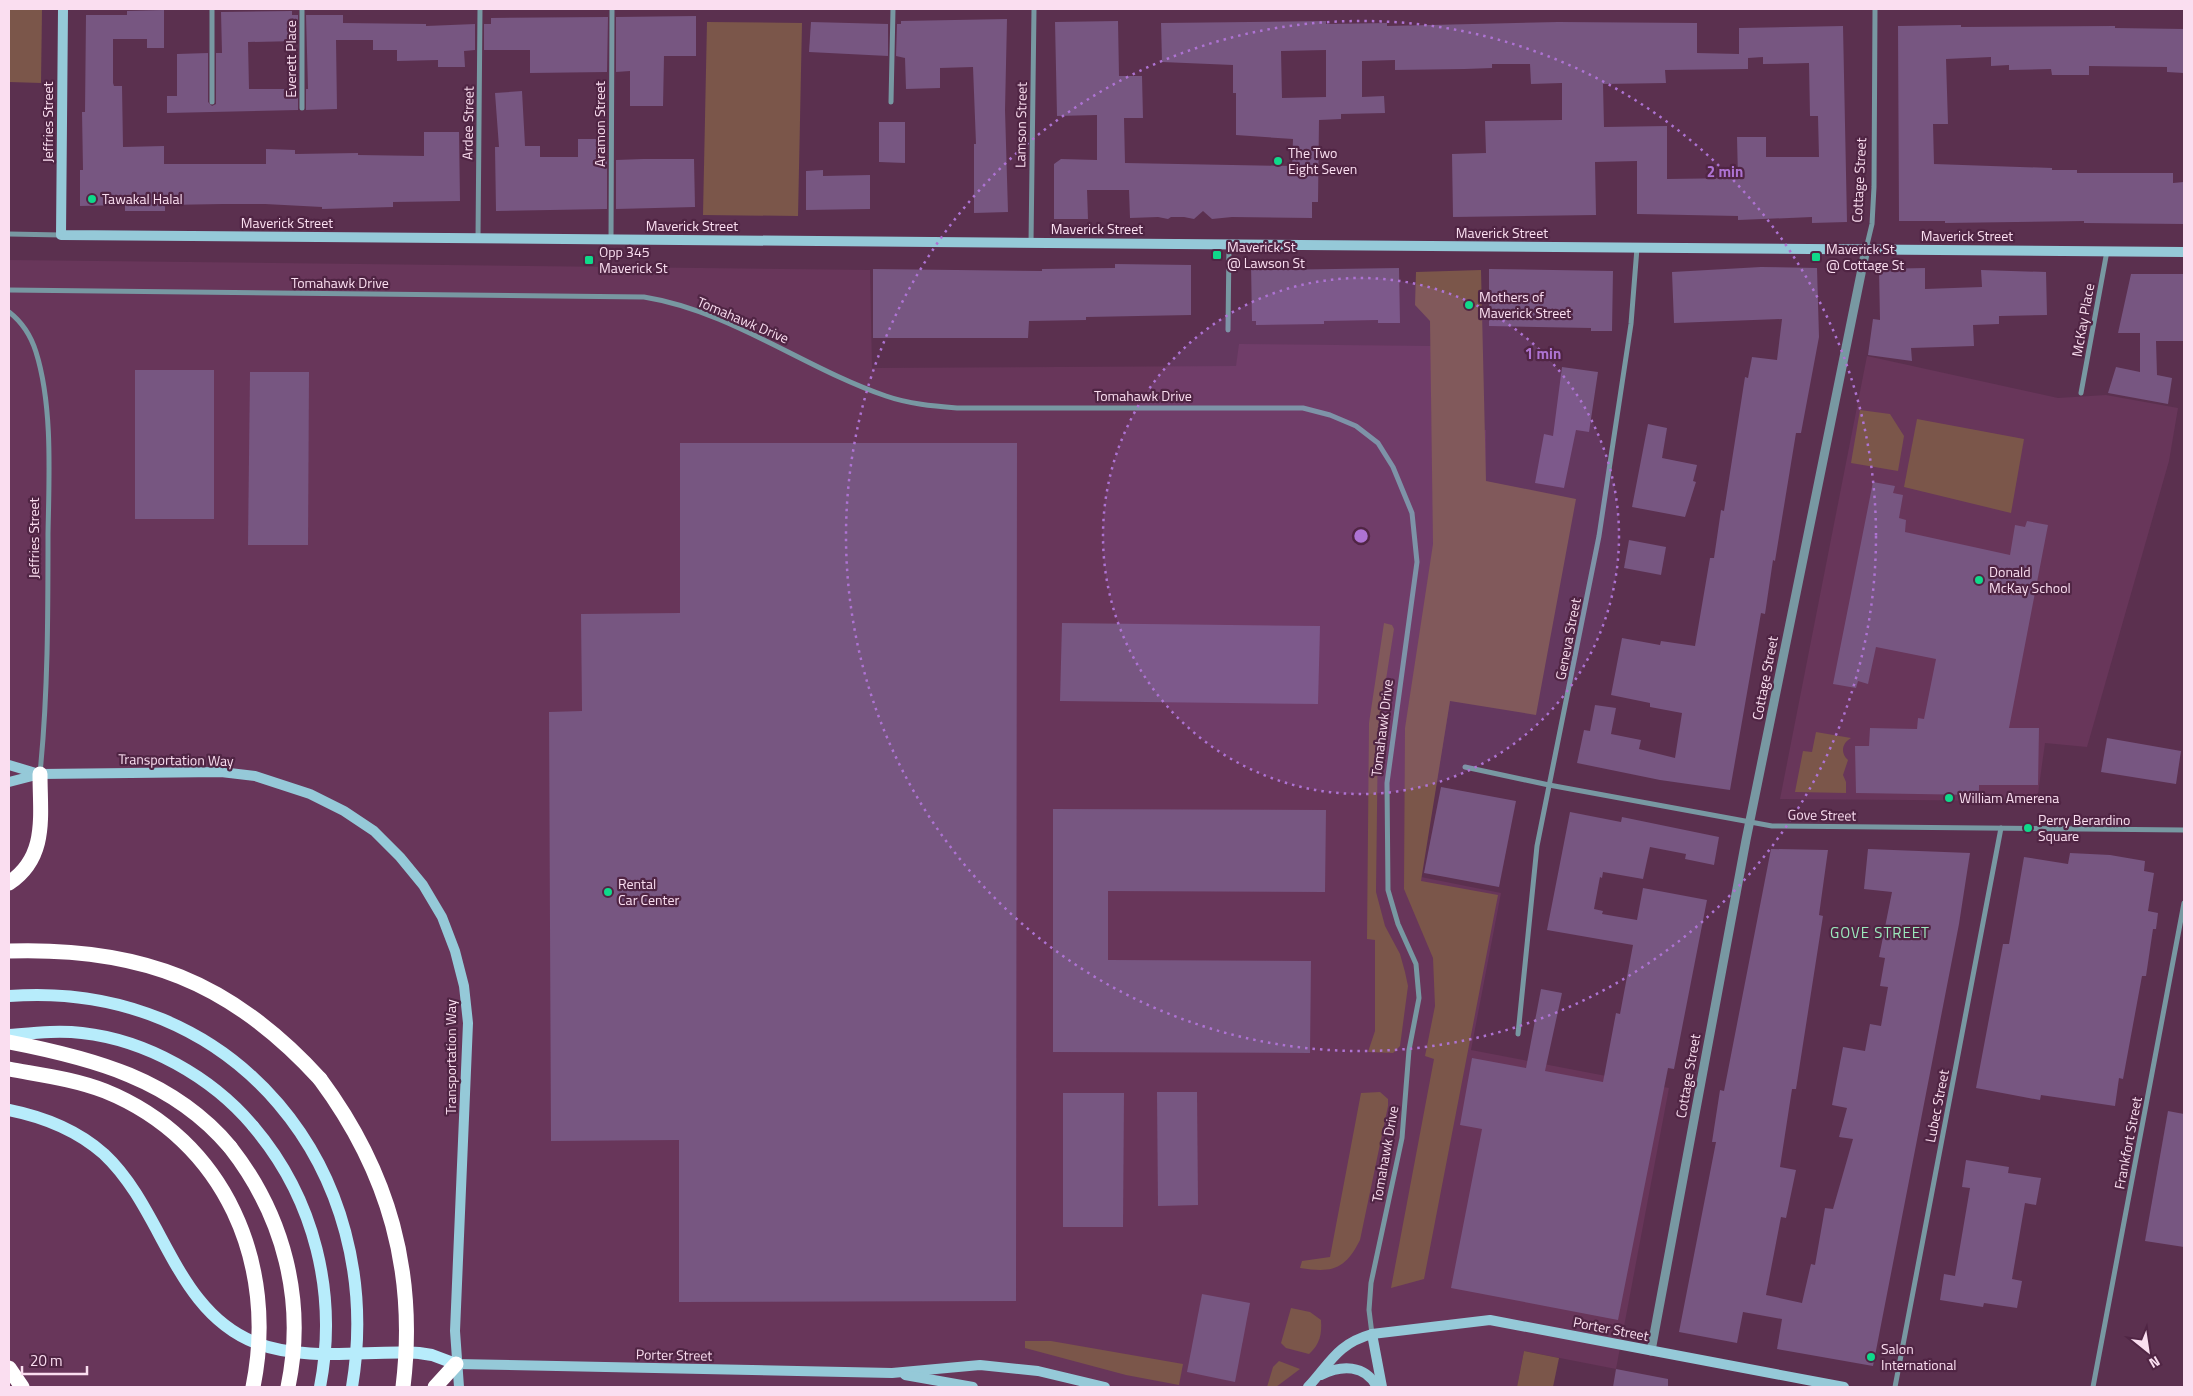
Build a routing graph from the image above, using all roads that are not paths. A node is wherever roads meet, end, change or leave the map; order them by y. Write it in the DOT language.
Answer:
graph roads {
  1 [pos="63,9"];
  2 [pos="212,9"];
  3 [pos="302,9"];
  4 [pos="480,9"];
  5 [pos="612,9"];
  6 [pos="892,9"];
  7 [pos="1034,9"];
  8 [pos="1876,9"];
  9 [pos="212,102"];
  10 [pos="891,102"];
  11 [pos="302,108"];
  12 [pos="9,234"];
  13 [pos="61,235"];
  14 [pos="478,238"];
  15 [pos="611,239"];
  16 [pos="1031,242"];
  17 [pos="1228,244"];
  18 [pos="1637,247"];
  19 [pos="1866,249"];
  20 [pos="2107,251"];
  21 [pos="2184,252"];
  22 [pos="9,290"];
  23 [pos="9,312"];
  24 [pos="1228,330"];
  25 [pos="2081,393"];
  26 [pos="9,765"];
  27 [pos="1465,767"];
  28 [pos="40,774"];
  29 [pos="9,782"];
  30 [pos="1549,785"];
  31 [pos="1750,822"];
  32 [pos="2001,828"];
  33 [pos="2184,830"];
  34 [pos="9,883"];
  35 [pos="2184,903"];
  36 [pos="9,951"];
  37 [pos="9,996"];
  38 [pos="1518,1034"];
  39 [pos="9,1035"];
  40 [pos="9,1042"];
  41 [pos="9,1069"];
  42 [pos="9,1110"];
  43 [pos="1372,1334"];
  44 [pos="1651,1351"];
  45 [pos="456,1364"];
  46 [pos="9,1368"];
  47 [pos="892,1373"];
  48 [pos="1317,1377"];
  49 [pos="22,1387"];
  50 [pos="253,1387"];
  51 [pos="288,1387"];
  52 [pos="320,1387"];
  53 [pos="352,1387"];
  54 [pos="403,1387"];
  55 [pos="435,1387"];
  56 [pos="459,1387"];
  57 [pos="973,1387"];
  58 [pos="1105,1387"];
  59 [pos="1308,1387"];
  60 [pos="1377,1387"];
  61 [pos="1382,1387"];
  62 [pos="1844,1387"];
  63 [pos="1896,1387"];
  64 [pos="2093,1387"];
  1 -- 13 [label="main road, Jeffries Street"];
  2 -- 9 [label="street"];
  3 -- 11 [label="street, Everett Place"];
  4 -- 14 [label="street, Ardee Street"];
  5 -- 15 [label="street, Aramon Street"];
  6 -- 10 [label="street"];
  7 -- 16 [label="street, Lamson Street"];
  8 -- 19 [label="street, Cottage Street"];
  12 -- 13 [label="street, Maverick Street"];
  13 -- 14 [label="main road, Maverick Street"];
  14 -- 15 [label="main road, Maverick Street"];
  15 -- 16 [label="main road, Maverick Street"];
  16 -- 17 [label="main road, Maverick Street"];
  17 -- 18 [label="main road, Maverick Street"];
  17 -- 24 [label="street"];
  18 -- 19 [label="main road, Maverick Street"];
  18 -- 30 [label="street, Geneva Street"];
  19 -- 20 [label="main road, Maverick Street"];
  19 -- 31 [label="street, Cottage Street"];
  20 -- 21 [label="main road, Maverick Street"];
  20 -- 25 [label="street, McKay Place"];
  22 -- 43 [label="street, Tomahawk Drive"];
  23 -- 28 [label="street, Jeffries Street"];
  26 -- 28 [label="main road, Transportation Way"];
  27 -- 30 [label="street, Gove Street"];
  28 -- 29 [label="main road, Transportation Way"];
  28 -- 34 [label="highway"];
  28 -- 45 [label="main road, Transportation Way"];
  30 -- 31 [label="street, Gove Street"];
  30 -- 38 [label="street, Geneva Street"];
  31 -- 32 [label="street, Gove Street"];
  31 -- 44 [label="street, Cottage Street"];
  32 -- 33 [label="street, Gove Street"];
  32 -- 63 [label="street, Lubec Street"];
  35 -- 64 [label="street, Frankfort Street"];
  36 -- 54 [label="highway, bridge"];
  37 -- 53 [label="main road, bridge"];
  39 -- 52 [label="main road, bridge"];
  40 -- 51 [label="highway, bridge"];
  41 -- 50 [label="highway, bridge"];
  42 -- 45 [label="main road"];
  43 -- 44 [label="main road, Porter Street"];
  43 -- 48 [label="main road, Porter Street"];
  43 -- 61 [label="main road"];
  44 -- 62 [label="main road, Porter Street"];
  45 -- 47 [label="main road, Porter Street"];
  45 -- 55 [label="highway"];
  45 -- 56 [label="main road, Transportation Way"];
  46 -- 49 [label="highway"];
  47 -- 57 [label="main road, Porter Street"];
  47 -- 58 [label="main road, Porter Street"];
  48 -- 59 [label="main road, Porter Street"];
  48 -- 60 [label="main road"];
}
